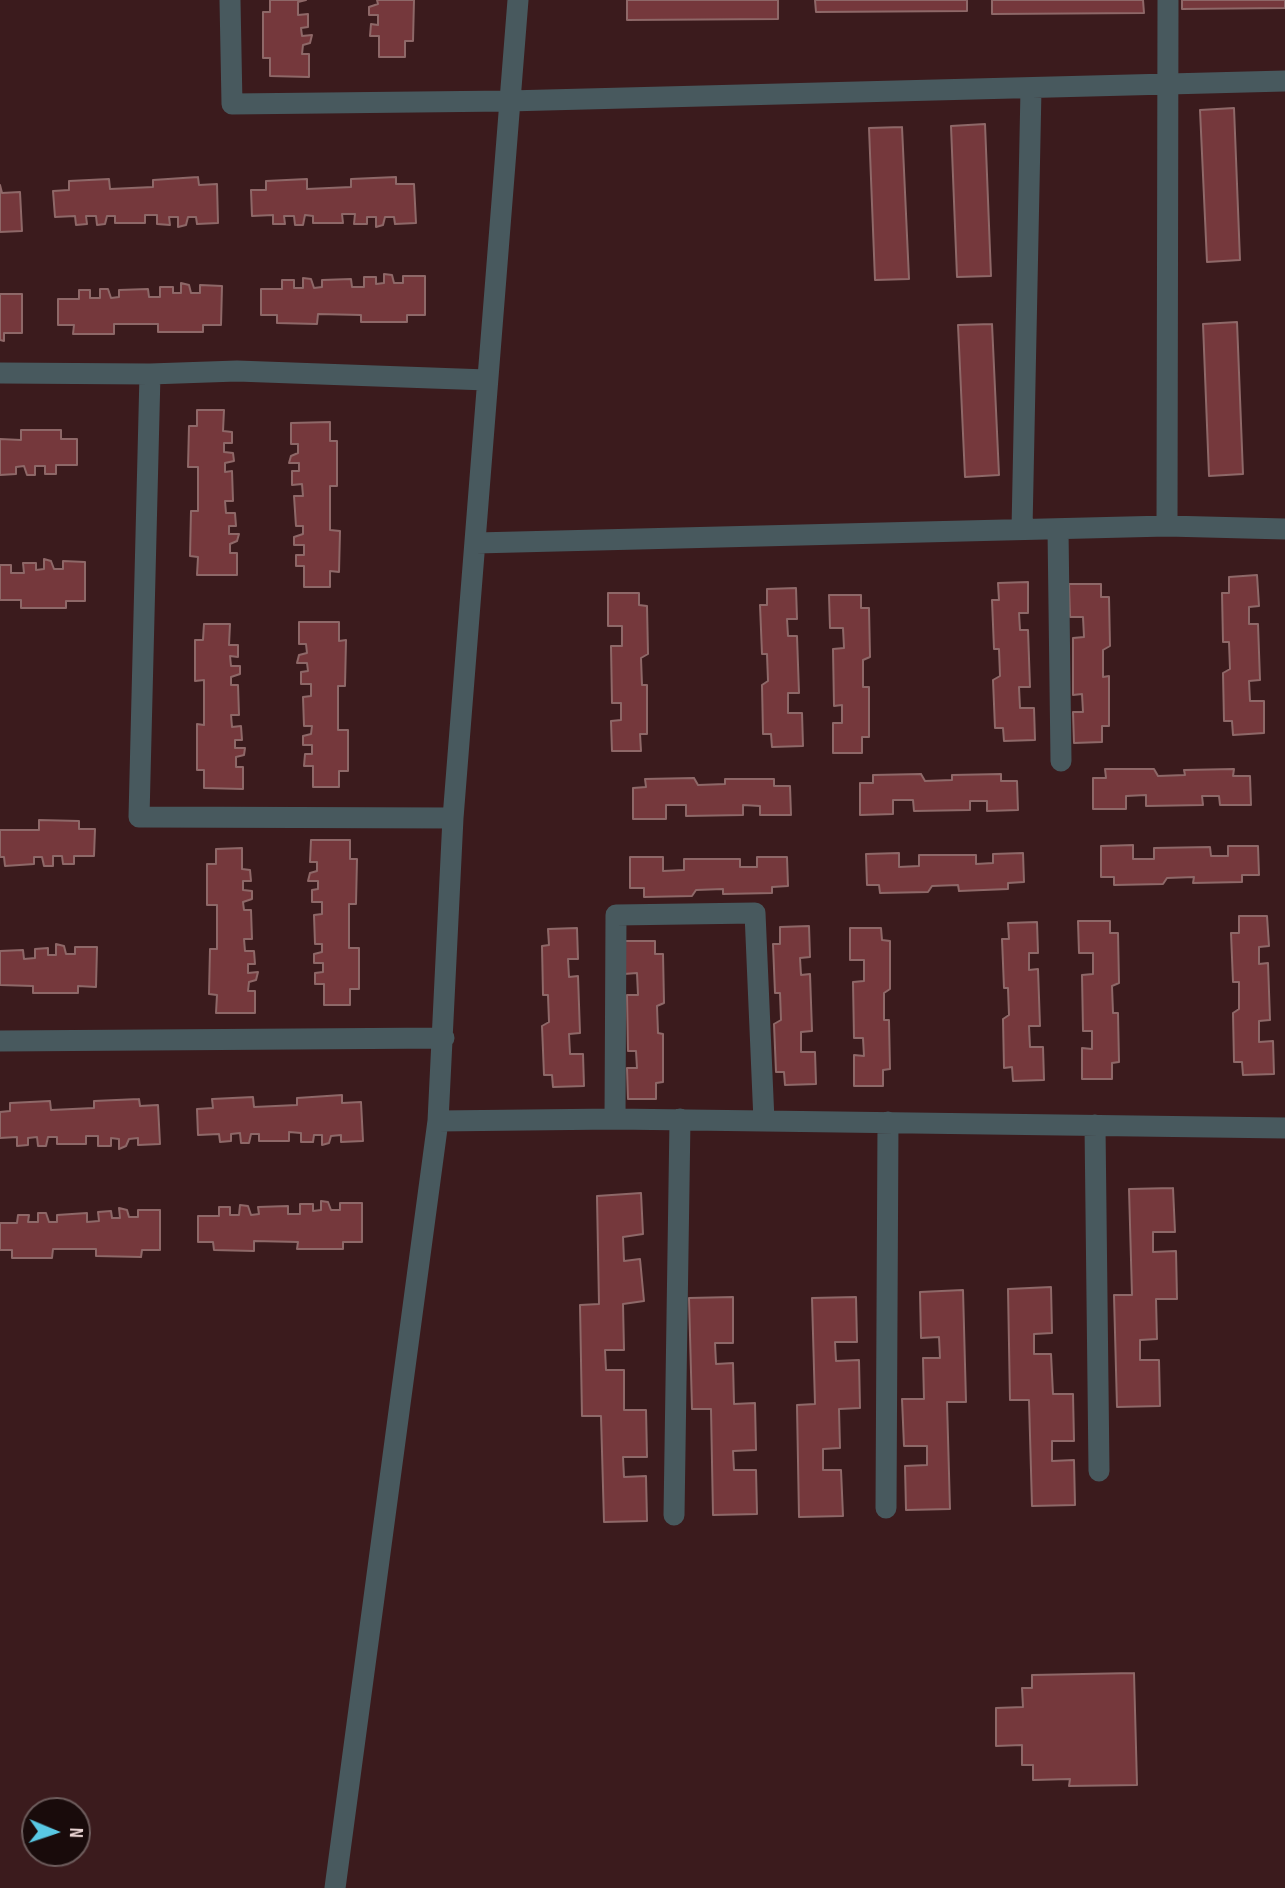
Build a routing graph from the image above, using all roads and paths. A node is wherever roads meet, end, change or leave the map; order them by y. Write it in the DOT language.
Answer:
graph roads {
  1 [pos="230,0"];
  2 [pos="519,0"];
  3 [pos="1168,0"];
  4 [pos="1285,81"];
  5 [pos="1166,84"];
  6 [pos="1031,89"];
  7 [pos="508,101"];
  8 [pos="0,373"];
  9 [pos="150,374"];
  10 [pos="486,380"];
  11 [pos="1167,526"];
  12 [pos="1058,528"];
  13 [pos="1023,529"];
  14 [pos="1285,529"];
  15 [pos="475,543"];
  16 [pos="1061,761"];
  17 [pos="453,818"];
  18 [pos="444,1038"];
  19 [pos="0,1041"];
  20 [pos="615,1119"];
  21 [pos="680,1119"];
  22 [pos="438,1121"];
  23 [pos="764,1121"];
  24 [pos="888,1122"];
  25 [pos="1095,1125"];
  26 [pos="1285,1128"];
  27 [pos="1098,1471"];
  28 [pos="886,1508"];
  29 [pos="674,1515"];
  30 [pos="335,1888"];
  1 -- 7 [label="street"];
  2 -- 7 [label="street"];
  3 -- 5 [label="street"];
  4 -- 5 [label="street"];
  5 -- 6 [label="street"];
  5 -- 11 [label="street"];
  6 -- 7 [label="street"];
  6 -- 13 [label="street"];
  7 -- 10 [label="street"];
  8 -- 9 [label="street"];
  9 -- 10 [label="street"];
  9 -- 17 [label="street"];
  10 -- 15 [label="street"];
  11 -- 12 [label="street"];
  11 -- 14 [label="street"];
  12 -- 13 [label="street"];
  12 -- 16 [label="street"];
  13 -- 15 [label="street"];
  15 -- 17 [label="street"];
  17 -- 18 [label="street"];
  18 -- 19 [label="street"];
  18 -- 22 [label="street"];
  20 -- 21 [label="street"];
  20 -- 22 [label="street"];
  20 -- 23 [label="street"];
  21 -- 23 [label="street"];
  21 -- 29 [label="street"];
  22 -- 30 [label="street"];
  23 -- 24 [label="street"];
  24 -- 25 [label="street"];
  24 -- 28 [label="street"];
  25 -- 26 [label="street"];
  25 -- 27 [label="street"];
}
